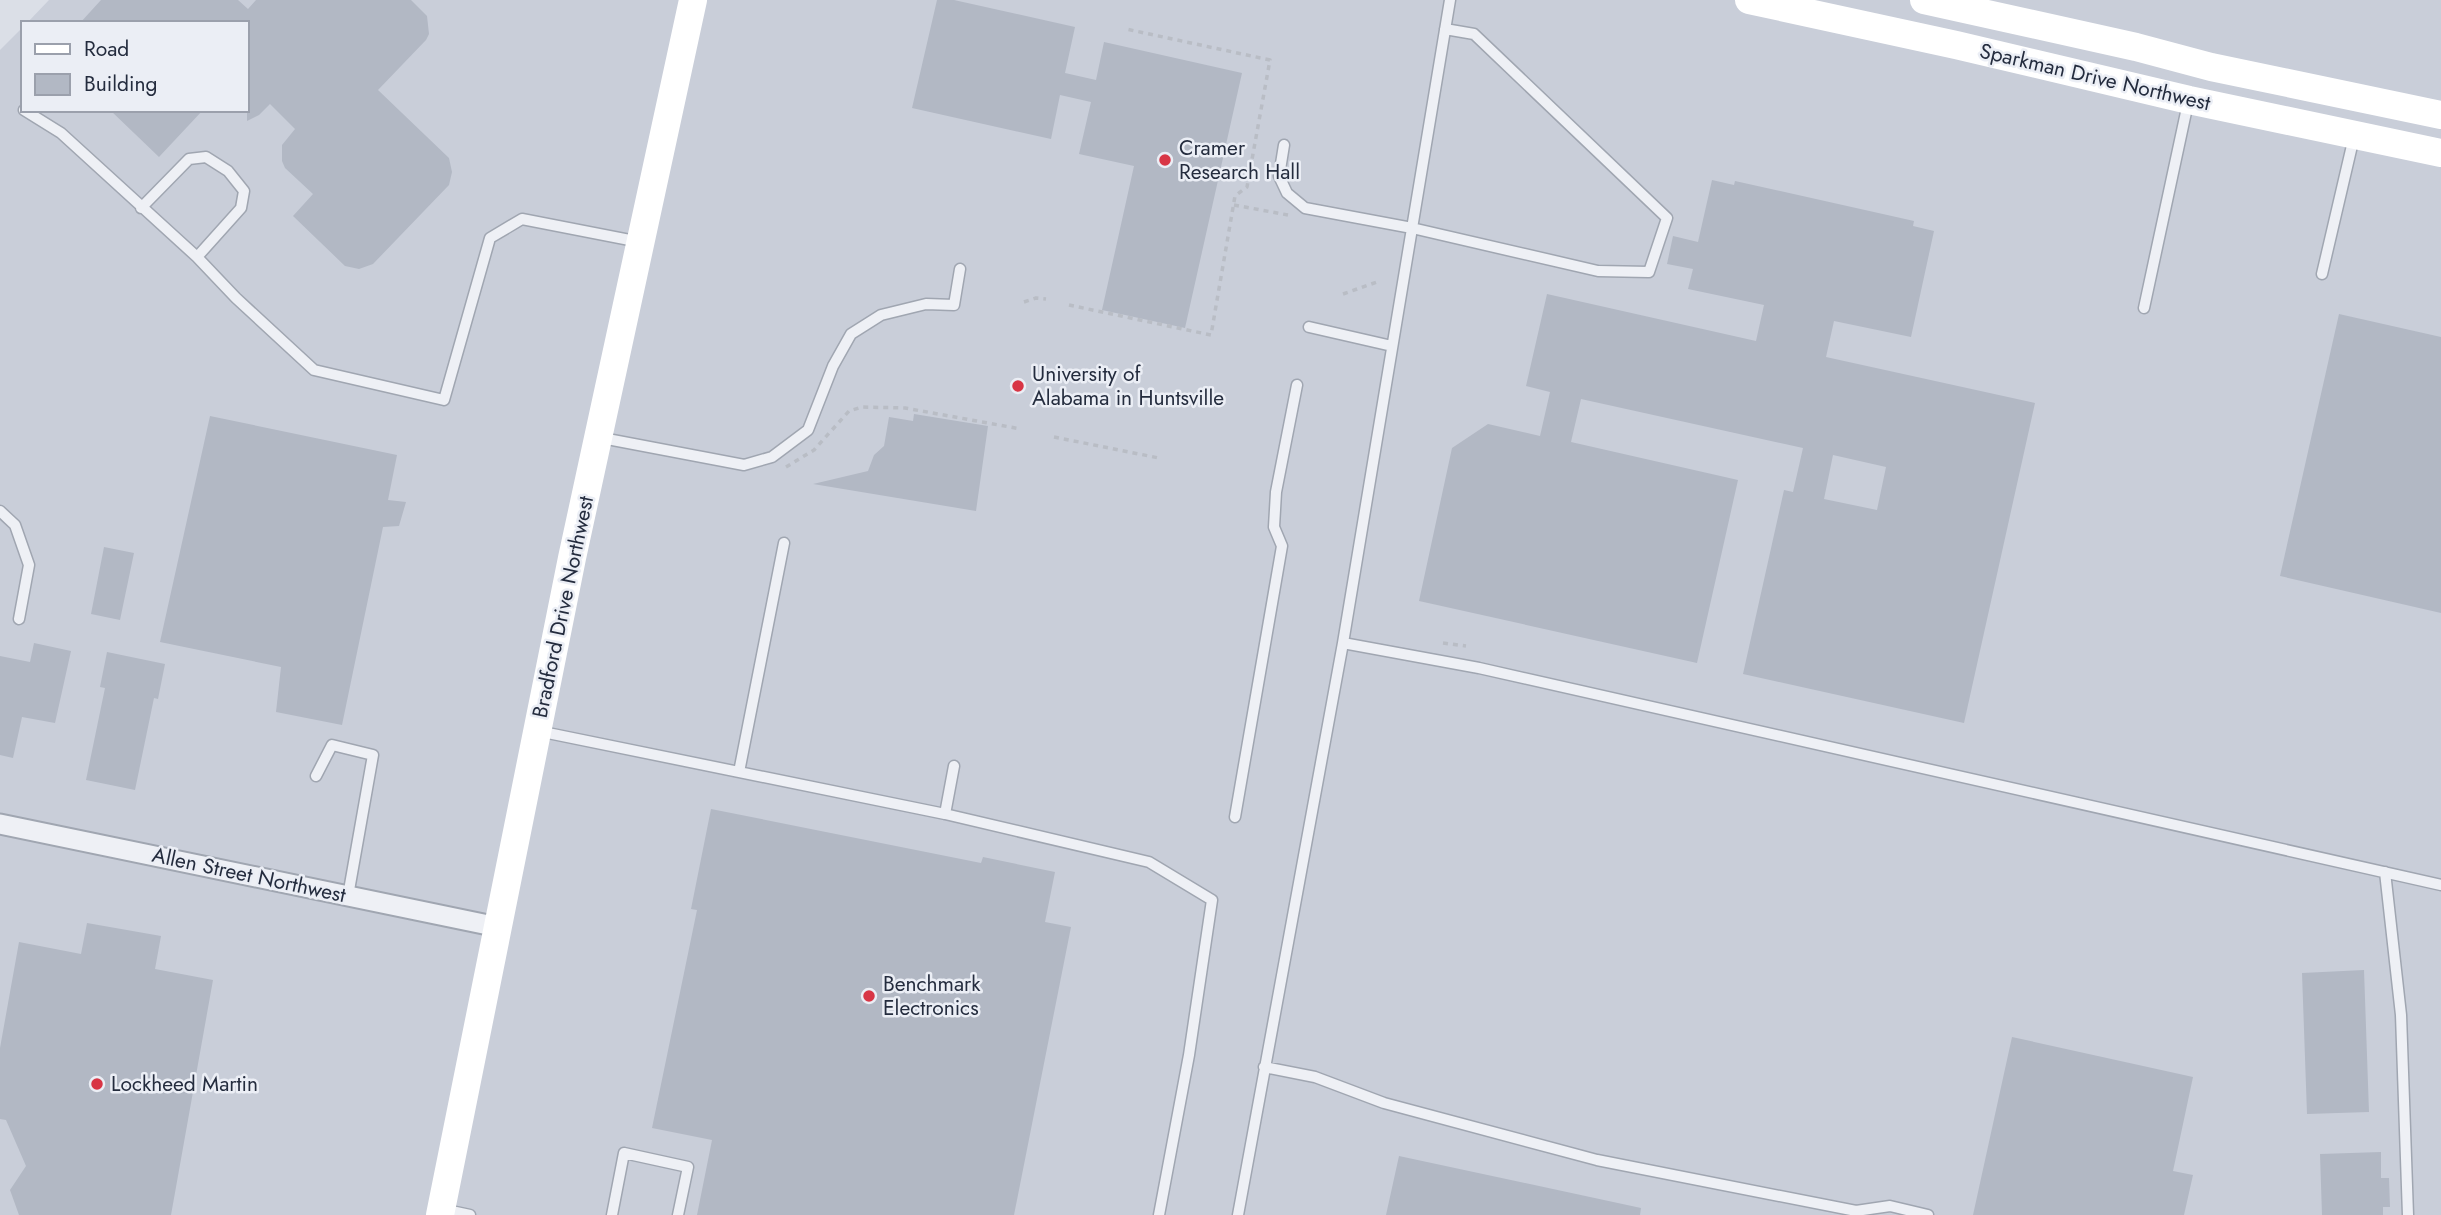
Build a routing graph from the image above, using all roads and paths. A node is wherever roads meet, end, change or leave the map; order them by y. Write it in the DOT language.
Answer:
graph roads {
  1 [pos="693,0"];
  2 [pos="1450,0"];
  3 [pos="1749,0"];
  4 [pos="1924,0"];
  5 [pos="1126,29"];
  6 [pos="1445,29"];
  7 [pos="2189,100"];
  8 [pos="27,112"];
  9 [pos="2441,115"];
  10 [pos="2354,136"];
  11 [pos="1284,145"];
  12 [pos="2441,153"];
  13 [pos="1234,205"];
  14 [pos="141,208"];
  15 [pos="1288,215"];
  16 [pos="1412,228"];
  17 [pos="640,242"];
  18 [pos="197,257"];
  19 [pos="960,269"];
  20 [pos="2322,274"];
  21 [pos="1377,282"];
  22 [pos="1343,294"];
  23 [pos="1046,299"];
  24 [pos="1024,302"];
  25 [pos="1069,305"];
  26 [pos="2144,308"];
  27 [pos="1309,327"];
  28 [pos="1392,346"];
  29 [pos="1297,384"];
  30 [pos="1021,429"];
  31 [pos="1054,436"];
  32 [pos="598,437"];
  33 [pos="1159,458"];
  34 [pos="779,470"];
  35 [pos="0,511"];
  36 [pos="784,543"];
  37 [pos="19,619"];
  38 [pos="1343,643"];
  39 [pos="1443,643"];
  40 [pos="1466,646"];
  41 [pos="537,730"];
  42 [pos="954,766"];
  43 [pos="739,772"];
  44 [pos="316,776"];
  45 [pos="945,814"];
  46 [pos="1235,817"];
  47 [pos="0,824"];
  48 [pos="2385,873"];
  49 [pos="2441,885"];
  50 [pos="348,896"];
  51 [pos="498,927"];
  52 [pos="1264,1067"];
  53 [pos="441,1212"];
  54 [pos="1855,1213"];
  55 [pos="470,1215"];
  56 [pos="612,1215"];
  57 [pos="678,1215"];
  58 [pos="1159,1215"];
  59 [pos="1238,1215"];
  60 [pos="1928,1215"];
  61 [pos="2408,1215"];
  1 -- 17 [label="main road, Bradford Drive Northwest"];
  2 -- 6 [label="lane"];
  3 -- 7 [label="main road, Sparkman Drive Northwest"];
  4 -- 9 [label="main road, Sparkman Drive Northwest"];
  5 -- 13 [label="path"];
  6 -- 16 [label="lane"];
  6 -- 16 [label="lane"];
  7 -- 10 [label="main road, Sparkman Drive Northwest"];
  7 -- 26 [label="lane"];
  8 -- 14 [label="lane"];
  10 -- 12 [label="main road, Sparkman Drive Northwest"];
  10 -- 20 [label="lane"];
  11 -- 16 [label="lane"];
  13 -- 15 [label="path"];
  13 -- 25 [label="path"];
  14 -- 18 [label="lane"];
  14 -- 18 [label="lane"];
  16 -- 28 [label="lane"];
  17 -- 18 [label="lane"];
  17 -- 32 [label="main road, Bradford Drive Northwest"];
  19 -- 32 [label="lane"];
  21 -- 22 [label="path"];
  23 -- 24 [label="path"];
  27 -- 28 [label="lane"];
  28 -- 38 [label="lane"];
  29 -- 46 [label="lane"];
  30 -- 34 [label="path"];
  31 -- 33 [label="path"];
  32 -- 41 [label="main road, Bradford Drive Northwest"];
  35 -- 37 [label="lane"];
  36 -- 43 [label="lane"];
  38 -- 48 [label="lane"];
  38 -- 52 [label="lane"];
  39 -- 40 [label="path"];
  41 -- 43 [label="lane"];
  41 -- 51 [label="main road, Bradford Drive Northwest"];
  42 -- 45 [label="lane"];
  43 -- 45 [label="lane"];
  44 -- 50 [label="lane"];
  45 -- 58 [label="lane"];
  47 -- 50 [label="street, Allen Street Northwest"];
  48 -- 49 [label="lane"];
  48 -- 61 [label="lane"];
  50 -- 51 [label="street, Allen Street Northwest"];
  51 -- 53 [label="main road, Bradford Drive Northwest"];
  52 -- 54 [label="lane"];
  52 -- 59 [label="lane"];
  53 -- 55 [label="lane"];
  54 -- 60 [label="lane"];
  56 -- 57 [label="lane"];
}
